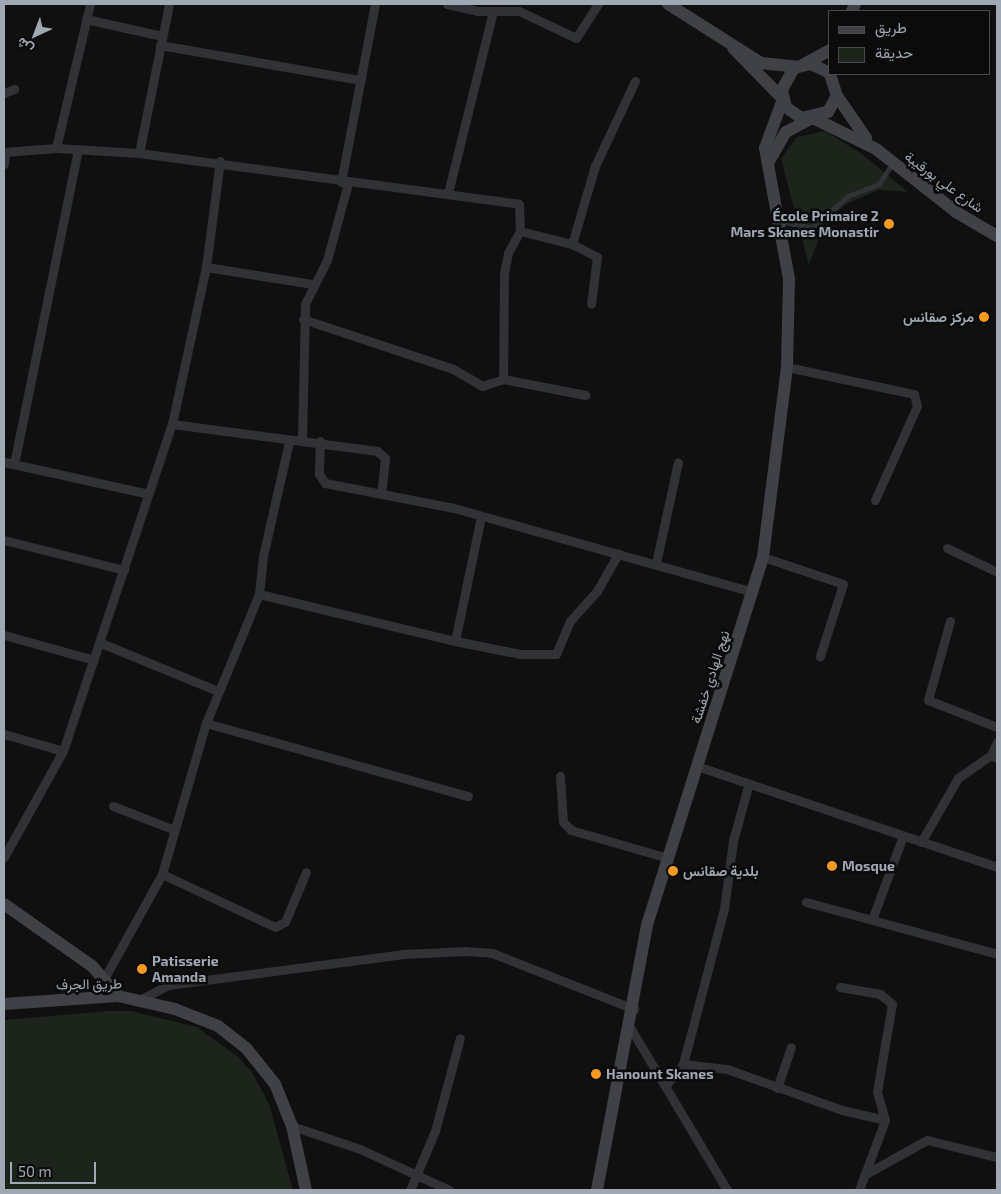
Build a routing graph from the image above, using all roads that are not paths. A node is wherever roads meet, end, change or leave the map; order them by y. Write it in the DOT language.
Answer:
graph roads {
  1 [pos="90,4"];
  2 [pos="169,4"];
  3 [pos="375,4"];
  4 [pos="447,4"];
  5 [pos="598,4"];
  6 [pos="668,4"];
  7 [pos="493,11"];
  8 [pos="86,18"];
  9 [pos="162,36"];
  10 [pos="160,46"];
  11 [pos="732,48"];
  12 [pos="828,51"];
  13 [pos="800,66"];
  14 [pos="828,73"];
  15 [pos="830,75"];
  16 [pos="839,75"];
  17 [pos="361,80"];
  18 [pos="635,81"];
  19 [pos="14,89"];
  20 [pos="4,93"];
  21 [pos="837,93"];
  22 [pos="783,98"];
  23 [pos="812,118"];
  24 [pos="56,148"];
  25 [pos="78,149"];
  26 [pos="876,149"];
  27 [pos="4,152"];
  28 [pos="139,153"];
  29 [pos="220,161"];
  30 [pos="892,163"];
  31 [pos="4,164"];
  32 [pos="767,165"];
  33 [pos="344,182"];
  34 [pos="448,193"];
  35 [pos="778,221"];
  36 [pos="520,231"];
  37 [pos="997,236"];
  38 [pos="572,244"];
  39 [pos="206,267"];
  40 [pos="312,284"];
  41 [pos="591,304"];
  42 [pos="303,319"];
  43 [pos="787,367"];
  44 [pos="503,379"];
  45 [pos="585,395"];
  46 [pos="172,424"];
  47 [pos="302,440"];
  48 [pos="320,441"];
  49 [pos="289,442"];
  50 [pos="4,462"];
  51 [pos="678,462"];
  52 [pos="14,464"];
  53 [pos="149,494"];
  54 [pos="381,494"];
  55 [pos="875,500"];
  56 [pos="481,517"];
  57 [pos="4,540"];
  58 [pos="947,548"];
  59 [pos="618,554"];
  60 [pos="763,557"];
  61 [pos="656,563"];
  62 [pos="124,570"];
  63 [pos="997,572"];
  64 [pos="753,592"];
  65 [pos="259,594"];
  66 [pos="950,621"];
  67 [pos="4,635"];
  68 [pos="456,640"];
  69 [pos="101,643"];
  70 [pos="820,656"];
  71 [pos="94,660"];
  72 [pos="218,691"];
  73 [pos="206,723"];
  74 [pos="997,727"];
  75 [pos="4,734"];
  76 [pos="997,742"];
  77 [pos="63,751"];
  78 [pos="994,757"];
  79 [pos="697,766"];
  80 [pos="560,776"];
  81 [pos="748,786"];
  82 [pos="468,796"];
  83 [pos="113,806"];
  84 [pos="175,830"];
  85 [pos="903,836"];
  86 [pos="921,842"];
  87 [pos="4,857"];
  88 [pos="668,858"];
  89 [pos="997,867"];
  90 [pos="306,872"];
  91 [pos="162,874"];
  92 [pos="806,902"];
  93 [pos="4,904"];
  94 [pos="873,917"];
  95 [pos="997,954"];
  96 [pos="106,977"];
  97 [pos="840,987"];
  98 [pos="118,996"];
  99 [pos="139,1000"];
  100 [pos="4,1004"];
  101 [pos="634,1010"];
  102 [pos="631,1029"];
  103 [pos="460,1038"];
  104 [pos="791,1047"];
  105 [pos="683,1064"];
  106 [pos="666,1084"];
  107 [pos="776,1088"];
  108 [pos="884,1120"];
  109 [pos="292,1126"];
  110 [pos="997,1157"];
  111 [pos="864,1175"];
  112 [pos="416,1177"];
  113 [pos="306,1190"];
  114 [pos="410,1190"];
  115 [pos="449,1190"];
  116 [pos="597,1190"];
  117 [pos="727,1190"];
  118 [pos="859,1190"];
  1 -- 8 [label="street"];
  2 -- 9 [label="street"];
  3 -- 17 [label="street"];
  4 -- 7 [label="street"];
  5 -- 7 [label="street"];
  6 -- 11 [label="main road"];
  7 -- 34 [label="street"];
  8 -- 9 [label="street"];
  8 -- 24 [label="street"];
  9 -- 10 [label="street"];
  10 -- 17 [label="street"];
  10 -- 28 [label="street"];
  11 -- 13 [label="main road"];
  11 -- 22 [label="main road"];
  12 -- 13 [label="main road"];
  13 -- 14 [label="main road"];
  13 -- 22 [label="main road"];
  15 -- 21 [label="main road"];
  16 -- 21 [label="main road"];
  17 -- 33 [label="street"];
  18 -- 38 [label="street"];
  19 -- 20 [label="street"];
  21 -- 23 [label="main road"];
  21 -- 26 [label="main road, شارع علي بورقيبة"];
  22 -- 23 [label="main road"];
  22 -- 32 [label="main road, نهج الهادي خفشة"];
  23 -- 26 [label="main road, شارع علي بورقيبة"];
  23 -- 32 [label="main road"];
  24 -- 25 [label="street"];
  24 -- 27 [label="street"];
  25 -- 28 [label="street"];
  25 -- 52 [label="street"];
  26 -- 30 [label="main road, شارع علي بورقيبة"];
  27 -- 31 [label="street"];
  28 -- 29 [label="street"];
  29 -- 33 [label="street"];
  29 -- 39 [label="street"];
  30 -- 35 [label="lane"];
  30 -- 37 [label="main road, شارع علي بورقيبة"];
  32 -- 35 [label="main road, نهج الهادي خفشة"];
  33 -- 34 [label="street"];
  33 -- 40 [label="street"];
  34 -- 36 [label="street"];
  35 -- 43 [label="main road, نهج الهادي خفشة"];
  36 -- 38 [label="street"];
  36 -- 44 [label="street"];
  38 -- 41 [label="street"];
  39 -- 40 [label="street"];
  39 -- 46 [label="street"];
  40 -- 42 [label="street"];
  42 -- 44 [label="street"];
  42 -- 47 [label="street"];
  43 -- 55 [label="street"];
  43 -- 60 [label="main road, نهج الهادي خفشة"];
  44 -- 45 [label="street"];
  46 -- 49 [label="street"];
  46 -- 53 [label="street"];
  47 -- 48 [label="street"];
  47 -- 49 [label="street"];
  48 -- 54 [label="street"];
  48 -- 54 [label="street"];
  49 -- 65 [label="street"];
  50 -- 52 [label="street"];
  51 -- 61 [label="street"];
  52 -- 53 [label="street"];
  53 -- 62 [label="street"];
  54 -- 56 [label="street"];
  56 -- 59 [label="street"];
  56 -- 68 [label="street"];
  57 -- 62 [label="street"];
  58 -- 63 [label="street"];
  59 -- 61 [label="street"];
  59 -- 68 [label="street"];
  60 -- 64 [label="main road, نهج الهادي خفشة"];
  60 -- 70 [label="street"];
  61 -- 64 [label="street"];
  62 -- 69 [label="street"];
  64 -- 79 [label="main road, نهج الهادي خفشة"];
  65 -- 68 [label="street"];
  65 -- 72 [label="street"];
  66 -- 74 [label="street"];
  67 -- 71 [label="street"];
  69 -- 71 [label="street"];
  69 -- 72 [label="street"];
  71 -- 77 [label="street"];
  72 -- 73 [label="street"];
  73 -- 82 [label="street"];
  73 -- 84 [label="street"];
  75 -- 77 [label="street"];
  76 -- 78 [label="street"];
  77 -- 87 [label="street"];
  78 -- 86 [label="street"];
  79 -- 81 [label="street"];
  79 -- 88 [label="main road, نهج الهادي خفشة"];
  80 -- 88 [label="street"];
  81 -- 85 [label="street"];
  81 -- 105 [label="street"];
  83 -- 84 [label="street"];
  84 -- 91 [label="street"];
  85 -- 86 [label="street"];
  85 -- 94 [label="street"];
  86 -- 89 [label="street"];
  88 -- 101 [label="main road, نهج الهادي خفشة"];
  90 -- 91 [label="street"];
  91 -- 96 [label="street"];
  92 -- 94 [label="street"];
  93 -- 96 [label="main road"];
  94 -- 95 [label="street"];
  96 -- 98 [label="main road"];
  97 -- 108 [label="street"];
  98 -- 99 [label="main road, طريق الجرف"];
  98 -- 100 [label="main road, طريق الجرف"];
  99 -- 101 [label="street"];
  99 -- 109 [label="main road, طريق الجرف"];
  101 -- 102 [label="main road, نهج الهادي خفشة"];
  102 -- 106 [label="street"];
  102 -- 116 [label="main road, نهج الهادي خفشة"];
  103 -- 112 [label="street"];
  104 -- 107 [label="street"];
  105 -- 106 [label="street"];
  105 -- 107 [label="street"];
  106 -- 117 [label="street"];
  107 -- 108 [label="street"];
  108 -- 111 [label="street"];
  109 -- 112 [label="street"];
  109 -- 113 [label="main road, طريق الجرف"];
  110 -- 111 [label="street"];
  111 -- 118 [label="street"];
  112 -- 114 [label="street"];
  112 -- 115 [label="street"];
}
